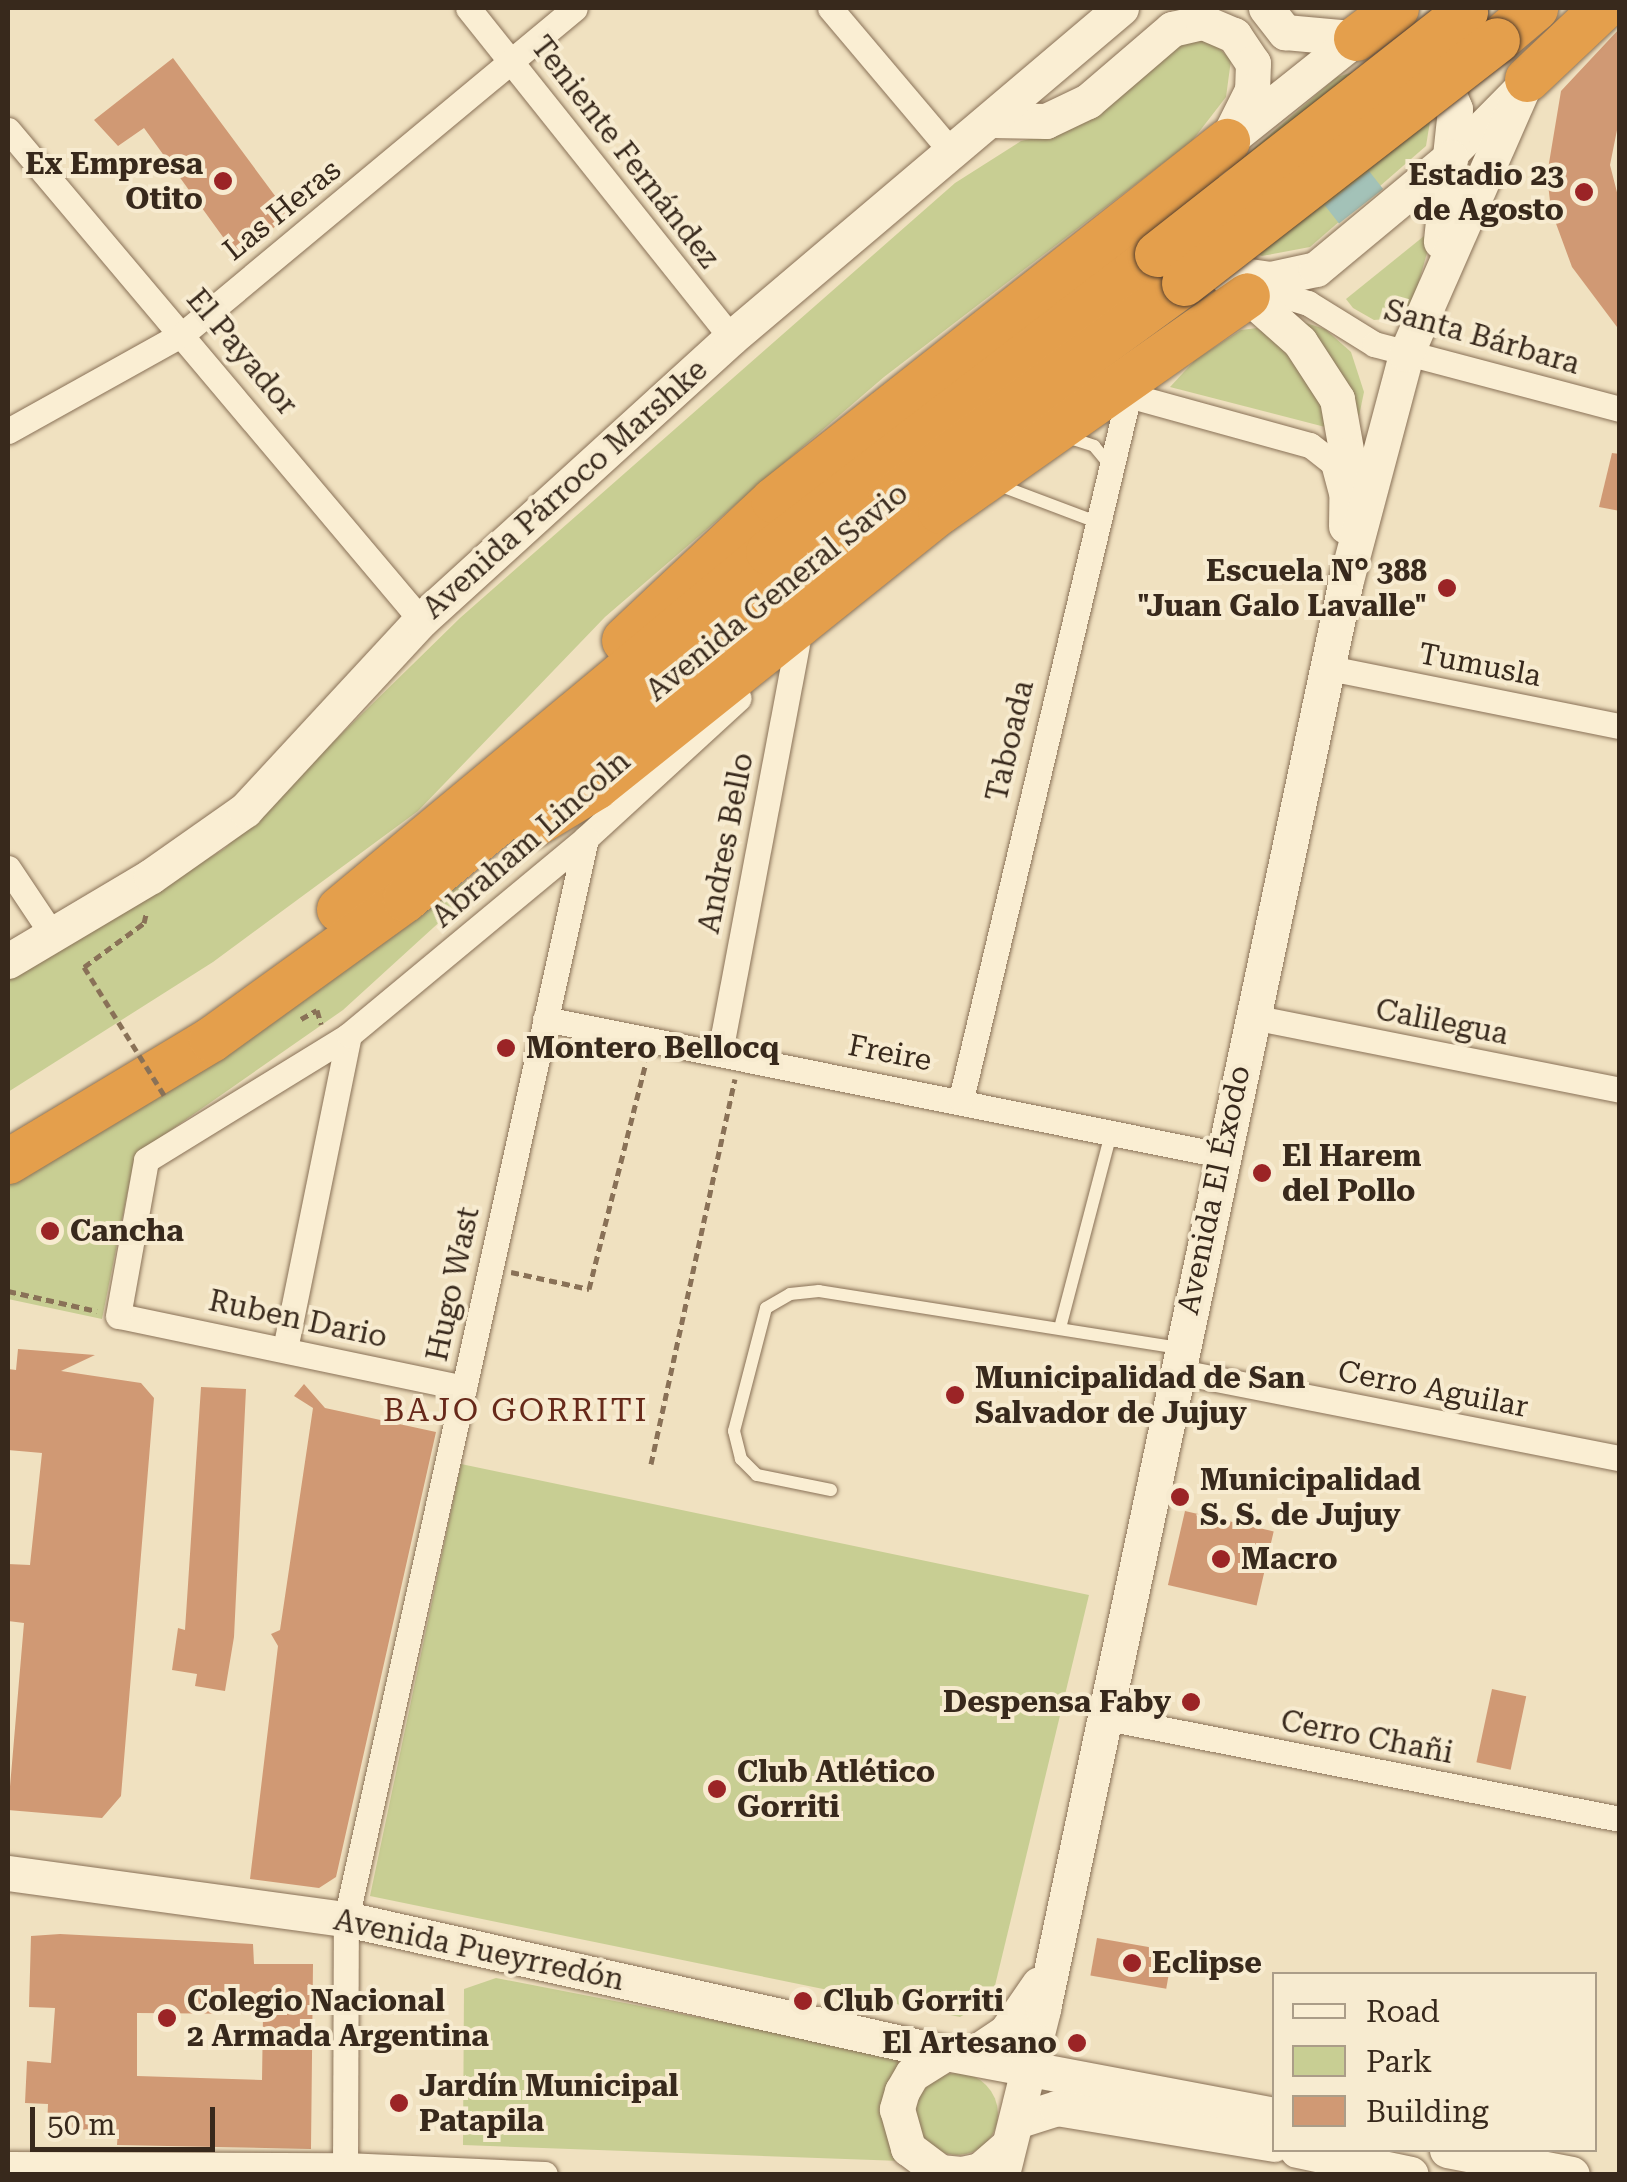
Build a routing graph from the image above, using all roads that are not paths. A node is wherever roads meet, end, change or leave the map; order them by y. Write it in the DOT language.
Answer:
graph roads {
  1 [pos="468,8"];
  2 [pos="576,8"];
  3 [pos="830,8"];
  4 [pos="1122,8"];
  5 [pos="1266,8"];
  6 [pos="1396,8"];
  7 [pos="1470,8"];
  8 [pos="1535,8"];
  9 [pos="1602,8"];
  10 [pos="1356,38"];
  11 [pos="512,61"];
  12 [pos="1527,79"];
  13 [pos="991,120"];
  14 [pos="8,130"];
  15 [pos="1226,141"];
  16 [pos="951,151"];
  17 [pos="1452,158"];
  18 [pos="1252,284"];
  19 [pos="1431,288"];
  20 [pos="184,332"];
  21 [pos="730,338"];
  22 [pos="1406,354"];
  23 [pos="1120,394"];
  24 [pos="1620,409"];
  25 [pos="8,432"];
  26 [pos="1003,439"];
  27 [pos="1110,464"];
  28 [pos="1094,522"];
  29 [pos="1346,525"];
  30 [pos="1346,580"];
  31 [pos="421,620"];
  32 [pos="796,644"];
  33 [pos="1328,668"];
  34 [pos="1620,726"];
  35 [pos="464,806"];
  36 [pos="586,838"];
  37 [pos="8,868"];
  38 [pos="52,934"];
  39 [pos="8,960"];
  40 [pos="1252,1016"];
  41 [pos="545,1019"];
  42 [pos="349,1036"];
  43 [pos="730,1055"];
  44 [pos="1620,1090"];
  45 [pos="961,1099"];
  46 [pos="8,1126"];
  47 [pos="1112,1132"];
  48 [pos="1222,1155"];
  49 [pos="8,1160"];
  50 [pos="118,1316"];
  51 [pos="1060,1328"];
  52 [pos="284,1349"];
  53 [pos="1178,1359"];
  54 [pos="464,1388"];
  55 [pos="1620,1458"];
  56 [pos="831,1490"];
  57 [pos="1102,1718"];
  58 [pos="1620,1820"];
  59 [pos="8,1873"];
  60 [pos="346,1919"];
  61 [pos="1045,1975"];
  62 [pos="966,2056"];
  63 [pos="1028,2066"];
  64 [pos="1272,2115"];
  65 [pos="1011,2137"];
  66 [pos="1272,2144"];
  67 [pos="1307,2152"];
  68 [pos="1457,2152"];
  69 [pos="8,2164"];
  70 [pos="345,2170"];
  71 [pos="544,2174"];
  72 [pos="960,2174"];
  73 [pos="1411,2174"];
  74 [pos="1572,2174"];
  1 -- 11 [label="street, Teniente Fernández"];
  2 -- 11 [label="street, Las Heras"];
  3 -- 16 [label="street"];
  4 -- 13 [label="main road, Avenida Párroco Marshke"];
  5 -- 10 [label="main road, Avenida El Éxodo"];
  6 -- 10 [label="highway"];
  7 -- 26 [label="highway, Avenida General Savio, bridge"];
  8 -- 26 [label="highway, Avenida General Savio, bridge"];
  9 -- 12 [label="highway"];
  10 -- 15 [label="main road"];
  10 -- 17 [label="main road, Avenida El Éxodo"];
  11 -- 20 [label="street, Las Heras"];
  11 -- 21 [label="street, Teniente Fernández"];
  12 -- 17 [label="street"];
  12 -- 19 [label="main road, Avenida El Éxodo"];
  13 -- 15 [label="main road"];
  13 -- 16 [label="main road, Avenida Párroco Marshke"];
  14 -- 20 [label="street, El Payador"];
  15 -- 18 [label="main road, Avenida El Éxodo"];
  15 -- 35 [label="highway"];
  16 -- 21 [label="main road, Avenida Párroco Marshke"];
  17 -- 18 [label="main road"];
  17 -- 19 [label="main road, Avenida El Éxodo"];
  18 -- 22 [label="street, Santa Bárbara"];
  18 -- 23 [label="highway"];
  18 -- 29 [label="main road, Avenida El Éxodo"];
  19 -- 22 [label="main road, Avenida El Éxodo"];
  20 -- 25 [label="street, Las Heras"];
  20 -- 31 [label="street, El Payador"];
  21 -- 31 [label="main road, Avenida Párroco Marshke"];
  22 -- 24 [label="street, Santa Bárbara"];
  22 -- 30 [label="main road, Avenida El Éxodo"];
  23 -- 26 [label="highway"];
  23 -- 27 [label="street, Taboada"];
  23 -- 29 [label="street"];
  26 -- 27 [label="lane"];
  26 -- 28 [label="lane"];
  26 -- 32 [label="street, Abraham Lincoln"];
  26 -- 35 [label="highway, Avenida General Savio"];
  26 -- 49 [label="highway"];
  27 -- 28 [label="street, Taboada"];
  28 -- 45 [label="street, Taboada"];
  29 -- 30 [label="main road, Avenida El Éxodo"];
  30 -- 33 [label="main road, Avenida El Éxodo"];
  31 -- 38 [label="main road, Avenida Párroco Marshke"];
  32 -- 36 [label="street, Abraham Lincoln"];
  32 -- 43 [label="street, Andres Bello"];
  33 -- 34 [label="street, Tumusla"];
  33 -- 40 [label="main road, Avenida El Éxodo"];
  35 -- 46 [label="highway, Avenida General Savio"];
  36 -- 41 [label="street, Hugo Wast"];
  36 -- 42 [label="street, Abraham Lincoln"];
  37 -- 38 [label="street"];
  38 -- 39 [label="main road, Avenida Párroco Marshke"];
  40 -- 44 [label="street, Calilegua"];
  40 -- 48 [label="main road, Avenida El Éxodo"];
  41 -- 43 [label="street, Freire"];
  41 -- 54 [label="street, Hugo Wast"];
  42 -- 50 [label="street, Abraham Lincoln"];
  42 -- 52 [label="street"];
  43 -- 45 [label="street, Freire"];
  45 -- 47 [label="street, Freire"];
  47 -- 48 [label="street, Freire"];
  47 -- 51 [label="lane"];
  48 -- 53 [label="main road, Avenida El Éxodo"];
  50 -- 52 [label="street, Ruben Dario"];
  51 -- 53 [label="lane"];
  51 -- 56 [label="lane"];
  52 -- 54 [label="street, Ruben Dario"];
  53 -- 55 [label="street, Cerro Aguilar"];
  53 -- 57 [label="main road, Avenida El Éxodo"];
  54 -- 60 [label="street, Hugo Wast"];
  57 -- 58 [label="street, Cerro Chañi"];
  57 -- 61 [label="main road, Avenida El Éxodo"];
  59 -- 60 [label="main road, Avenida Pueyrredón"];
  60 -- 62 [label="main road, Avenida Pueyrredón"];
  60 -- 70 [label="street, Hugo Wast"];
  61 -- 62 [label="main road, Avenida El Éxodo"];
  61 -- 63 [label="main road, Avenida El Éxodo"];
  62 -- 63 [label="main road, Avenida Pueyrredón"];
  62 -- 65 [label="main road"];
  62 -- 72 [label="main road"];
  63 -- 64 [label="main road, Avenida Pueyrredón"];
  63 -- 65 [label="main road, Avenida El Éxodo"];
  65 -- 66 [label="main road"];
  65 -- 72 [label="main road"];
  67 -- 73 [label="main road"];
  68 -- 74 [label="main road"];
  69 -- 70 [label="street"];
  70 -- 71 [label="street"];
}
